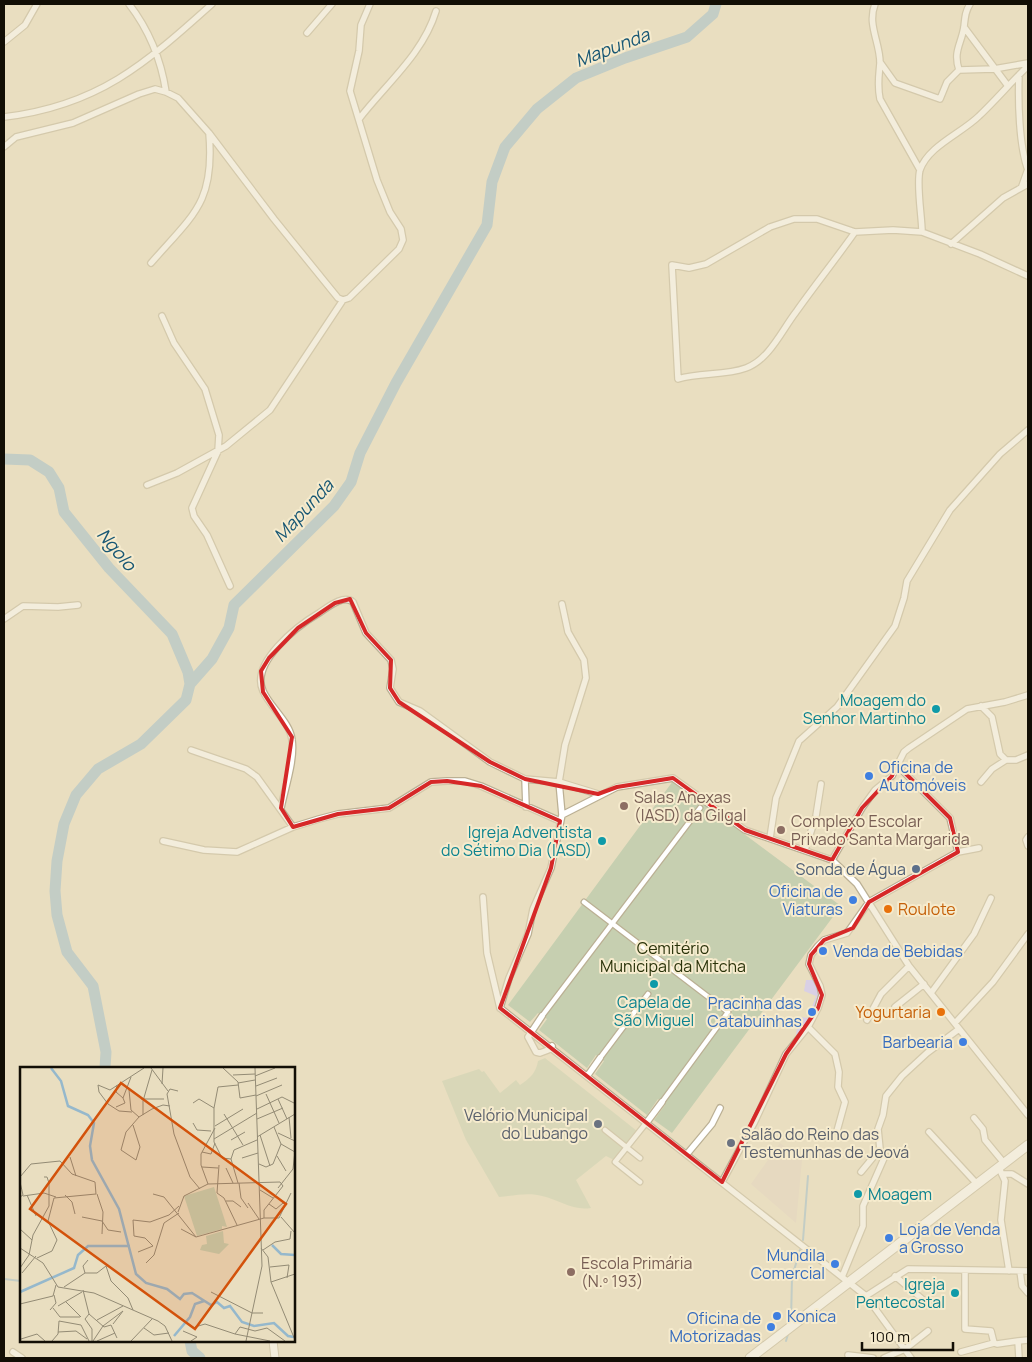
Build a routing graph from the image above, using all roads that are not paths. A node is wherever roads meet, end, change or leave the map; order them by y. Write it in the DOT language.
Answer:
graph roads {
  1 [pos="37,4"];
  2 [pos="129,4"];
  3 [pos="212,4"];
  4 [pos="332,4"];
  5 [pos="370,4"];
  6 [pos="875,4"];
  7 [pos="970,4"];
  8 [pos="436,11"];
  9 [pos="964,27"];
  10 [pos="307,34"];
  11 [pos="4,42"];
  12 [pos="157,53"];
  13 [pos="880,62"];
  14 [pos="1028,65"];
  15 [pos="994,69"];
  16 [pos="959,70"];
  17 [pos="1018,75"];
  18 [pos="1008,86"];
  19 [pos="166,92"];
  20 [pos="4,117"];
  21 [pos="359,119"];
  22 [pos="209,133"];
  23 [pos="4,147"];
  24 [pos="1028,169"];
  25 [pos="920,170"];
  26 [pos="1025,185"];
  27 [pos="855,232"];
  28 [pos="922,232"];
  29 [pos="951,244"];
  30 [pos="151,263"];
  31 [pos="1028,276"];
  32 [pos="343,300"];
  33 [pos="162,316"];
  34 [pos="1028,430"];
  35 [pos="218,451"];
  36 [pos="147,485"];
  37 [pos="230,586"];
  38 [pos="562,604"];
  39 [pos="78,605"];
  40 [pos="4,619"];
  41 [pos="1028,694"];
  42 [pos="981,706"];
  43 [pos="191,750"];
  44 [pos="1028,755"];
  45 [pos="1006,760"];
  46 [pos="897,765"];
  47 [pos="525,779"];
  48 [pos="559,782"];
  49 [pos="981,782"];
  50 [pos="820,784"];
  51 [pos="598,794"];
  52 [pos="526,807"];
  53 [pos="281,808"];
  54 [pos="700,808"];
  55 [pos="561,818"];
  56 [pos="293,826"];
  57 [pos="1028,837"];
  58 [pos="770,838"];
  59 [pos="163,841"];
  60 [pos="1028,846"];
  61 [pos="979,848"];
  62 [pos="805,850"];
  63 [pos="958,852"];
  64 [pos="832,860"];
  65 [pos="483,897"];
  66 [pos="991,898"];
  67 [pos="584,902"];
  68 [pos="869,902"];
  69 [pos="612,924"];
  70 [pos="1028,934"];
  71 [pos="909,966"];
  72 [pos="924,984"];
  73 [pos="931,993"];
  74 [pos="648,994"];
  75 [pos="895,1007"];
  76 [pos="500,1008"];
  77 [pos="542,1016"];
  78 [pos="867,1020"];
  79 [pos="955,1023"];
  80 [pos="808,1027"];
  81 [pos="959,1028"];
  82 [pos="531,1030"];
  83 [pos="552,1046"];
  84 [pos="600,1058"];
  85 [pos="588,1075"];
  86 [pos="662,1102"];
  87 [pos="720,1108"];
  88 [pos="1028,1115"];
  89 [pos="974,1118"];
  90 [pos="647,1122"];
  91 [pos="605,1130"];
  92 [pos="837,1131"];
  93 [pos="930,1132"];
  94 [pos="1028,1145"];
  95 [pos="627,1148"];
  96 [pos="687,1154"];
  97 [pos="885,1156"];
  98 [pos="640,1158"];
  99 [pos="1002,1168"];
  100 [pos="861,1172"];
  101 [pos="640,1182"];
  102 [pos="722,1182"];
  103 [pos="977,1184"];
  104 [pos="1028,1184"];
  105 [pos="965,1270"];
  106 [pos="1009,1271"];
  107 [pos="1020,1271"];
  108 [pos="1028,1271"];
  109 [pos="895,1276"];
  110 [pos="845,1280"];
  111 [pos="1028,1293"];
  112 [pos="866,1296"];
  113 [pos="928,1304"];
  114 [pos="928,1331"];
  115 [pos="1028,1340"];
  116 [pos="1018,1341"];
  117 [pos="273,1342"];
  118 [pos="994,1343"];
  119 [pos="904,1349"];
  120 [pos="13,1352"];
  121 [pos="961,1352"];
  122 [pos="848,1355"];
  123 [pos="859,1357"];
  124 [pos="22,1358"];
  125 [pos="276,1358"];
  126 [pos="750,1358"];
  127 [pos="873,1358"];
  128 [pos="884,1358"];
  129 [pos="911,1358"];
  130 [pos="1019,1358"];
  1 -- 11 [label="street"];
  2 -- 12 [label="street"];
  3 -- 12 [label="street"];
  4 -- 10 [label="street"];
  5 -- 21 [label="street"];
  6 -- 13 [label="street"];
  7 -- 9 [label="street"];
  8 -- 21 [label="street"];
  9 -- 15 [label="street"];
  9 -- 16 [label="street"];
  12 -- 19 [label="street"];
  12 -- 20 [label="street"];
  13 -- 16 [label="street"];
  13 -- 25 [label="street"];
  14 -- 15 [label="street"];
  14 -- 17 [label="street"];
  15 -- 16 [label="street"];
  15 -- 18 [label="street"];
  17 -- 18 [label="street"];
  17 -- 24 [label="street"];
  18 -- 25 [label="street"];
  19 -- 22 [label="street"];
  19 -- 23 [label="street"];
  21 -- 32 [label="street"];
  22 -- 30 [label="street"];
  22 -- 32 [label="street"];
  24 -- 26 [label="street"];
  25 -- 28 [label="street"];
  26 -- 29 [label="street"];
  27 -- 27 [label="street"];
  27 -- 28 [label="street"];
  28 -- 29 [label="street"];
  29 -- 31 [label="street"];
  32 -- 35 [label="street"];
  33 -- 35 [label="street"];
  34 -- 58 [label="street"];
  35 -- 36 [label="street"];
  35 -- 37 [label="street"];
  38 -- 48 [label="street"];
  39 -- 40 [label="street"];
  41 -- 42 [label="street"];
  42 -- 45 [label="street"];
  42 -- 46 [label="street"];
  43 -- 53 [label="street"];
  44 -- 45 [label="street"];
  45 -- 49 [label="street"];
  46 -- 63 [label="street"];
  46 -- 64 [label="street"];
  47 -- 48 [label="street"];
  47 -- 52 [label="street"];
  47 -- 53 [label="street"];
  48 -- 51 [label="street"];
  48 -- 55 [label="street"];
  50 -- 62 [label="street"];
  51 -- 55 [label="street"];
  51 -- 58 [label="street"];
  52 -- 55 [label="street"];
  52 -- 56 [label="street"];
  53 -- 56 [label="street"];
  54 -- 69 [label="street"];
  55 -- 76 [label="street"];
  56 -- 59 [label="street"];
  57 -- 60 [label="street"];
  58 -- 62 [label="street"];
  61 -- 63 [label="street"];
  62 -- 64 [label="street"];
  63 -- 68 [label="street"];
  64 -- 68 [label="street"];
  65 -- 76 [label="street"];
  66 -- 73 [label="street"];
  67 -- 69 [label="street"];
  68 -- 71 [label="street"];
  68 -- 80 [label="street"];
  69 -- 77 [label="street"];
  69 -- 86 [label="street"];
  70 -- 79 [label="street"];
  71 -- 72 [label="street"];
  71 -- 78 [label="street"];
  72 -- 73 [label="street"];
  72 -- 75 [label="street"];
  73 -- 79 [label="street"];
  74 -- 84 [label="street"];
  76 -- 82 [label="street"];
  77 -- 82 [label="street"];
  79 -- 81 [label="street"];
  80 -- 92 [label="street"];
  80 -- 102 [label="street"];
  81 -- 88 [label="street"];
  81 -- 100 [label="street"];
  82 -- 83 [label="street"];
  82 -- 83 [label="street"];
  83 -- 85 [label="street"];
  84 -- 85 [label="street"];
  85 -- 90 [label="street"];
  86 -- 90 [label="street"];
  87 -- 96 [label="street"];
  89 -- 99 [label="street"];
  90 -- 95 [label="street"];
  90 -- 96 [label="street"];
  91 -- 95 [label="street"];
  93 -- 103 [label="street"];
  94 -- 99 [label="main road"];
  95 -- 98 [label="street"];
  95 -- 101 [label="street"];
  96 -- 102 [label="street"];
  97 -- 110 [label="street"];
  99 -- 103 [label="main road"];
  99 -- 104 [label="street"];
  99 -- 106 [label="street"];
  102 -- 110 [label="street"];
  103 -- 110 [label="main road"];
  105 -- 106 [label="street"];
  105 -- 109 [label="street"];
  105 -- 118 [label="street"];
  106 -- 107 [label="street"];
  107 -- 108 [label="street"];
  107 -- 111 [label="street"];
  109 -- 112 [label="street"];
  109 -- 113 [label="street"];
  110 -- 112 [label="street"];
  110 -- 126 [label="main road"];
  112 -- 119 [label="street"];
  114 -- 119 [label="street"];
  115 -- 116 [label="street"];
  116 -- 118 [label="street"];
  116 -- 130 [label="street"];
  117 -- 125 [label="street"];
  118 -- 121 [label="street"];
  119 -- 128 [label="street"];
  119 -- 129 [label="street"];
  120 -- 124 [label="street"];
  122 -- 123 [label="street"];
  123 -- 127 [label="street"];
}
